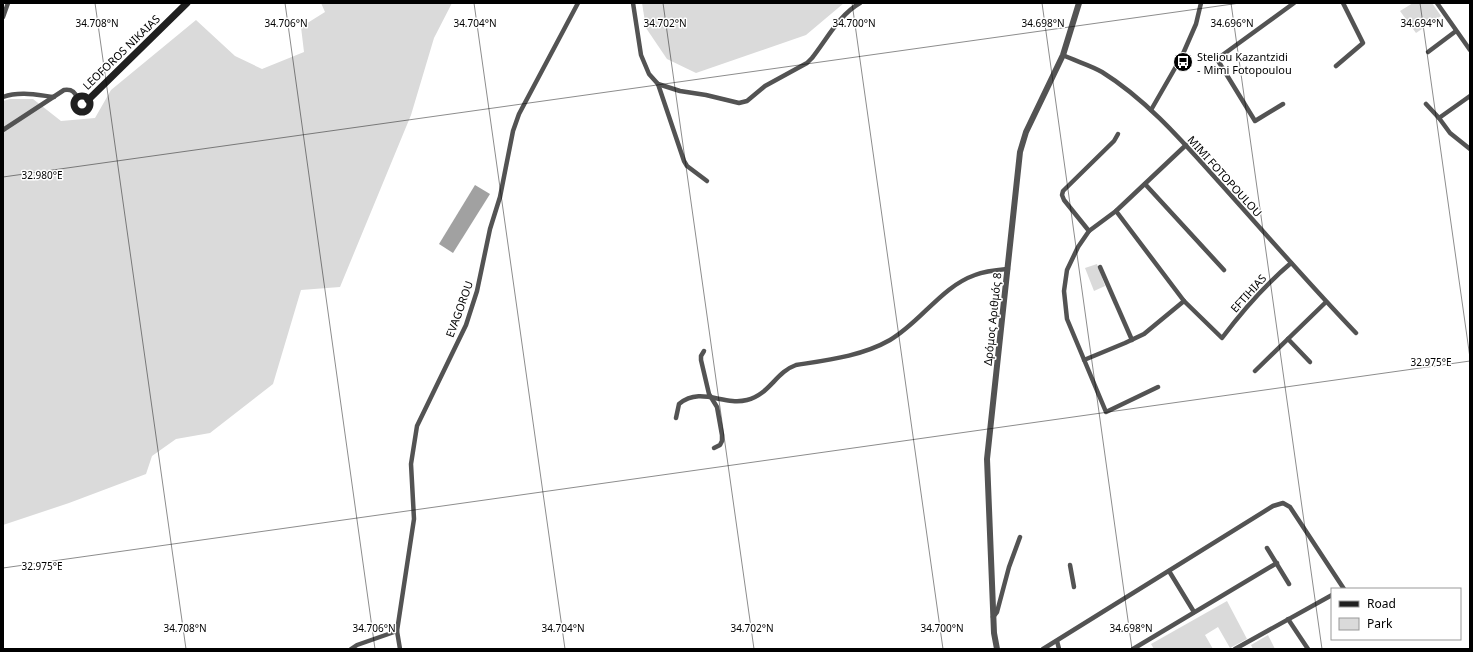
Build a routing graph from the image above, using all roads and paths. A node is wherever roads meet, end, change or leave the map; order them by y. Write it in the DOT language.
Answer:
graph roads {
  1 [pos="8,3"];
  2 [pos="187,3"];
  3 [pos="578,3"];
  4 [pos="633,3"];
  5 [pos="860,3"];
  6 [pos="1080,3"];
  7 [pos="1201,3"];
  8 [pos="1294,3"];
  9 [pos="1343,3"];
  10 [pos="1437,3"];
  11 [pos="3,17"];
  12 [pos="1456,30"];
  13 [pos="1470,50"];
  14 [pos="1428,52"];
  15 [pos="1063,55"];
  16 [pos="1336,66"];
  17 [pos="658,84"];
  18 [pos="1470,96"];
  19 [pos="3,97"];
  20 [pos="54,97"];
  21 [pos="77,98"];
  22 [pos="88,100"];
  23 [pos="1282,104"];
  24 [pos="1426,104"];
  25 [pos="1151,110"];
  26 [pos="1439,118"];
  27 [pos="3,130"];
  28 [pos="1118,134"];
  29 [pos="1186,145"];
  30 [pos="1470,149"];
  31 [pos="707,181"];
  32 [pos="1145,184"];
  33 [pos="1116,211"];
  34 [pos="1089,232"];
  35 [pos="1291,262"];
  36 [pos="1100,267"];
  37 [pos="1008,269"];
  38 [pos="1224,270"];
  39 [pos="1184,301"];
  40 [pos="1326,302"];
  41 [pos="1356,332"];
  42 [pos="1288,339"];
  43 [pos="1132,340"];
  44 [pos="704,351"];
  45 [pos="1084,360"];
  46 [pos="1310,362"];
  47 [pos="1255,371"];
  48 [pos="1158,387"];
  49 [pos="711,396"];
  50 [pos="676,418"];
  51 [pos="714,448"];
  52 [pos="1020,537"];
  53 [pos="1267,548"];
  54 [pos="1277,563"];
  55 [pos="1070,565"];
  56 [pos="1168,571"];
  57 [pos="1289,584"];
  58 [pos="1074,587"];
  59 [pos="1342,588"];
  60 [pos="1331,596"];
  61 [pos="1194,612"];
  62 [pos="993,617"];
  63 [pos="1288,619"];
  64 [pos="397,631"];
  65 [pos="1057,641"];
  66 [pos="351,649"];
  67 [pos="400,649"];
  68 [pos="997,649"];
  69 [pos="1043,649"];
  70 [pos="1059,649"];
  71 [pos="1133,649"];
  72 [pos="1235,649"];
  73 [pos="1308,649"];
  1 -- 11 [label="street"];
  2 -- 22 [label="main road, LEOFOROS NIKAIAS"];
  3 -- 64 [label="street, EVAGOROU"];
  4 -- 17 [label="street"];
  5 -- 17 [label="street"];
  6 -- 15 [label="street, Δρόμος Αριθμός 8"];
  7 -- 25 [label="street"];
  8 -- 23 [label="street"];
  9 -- 16 [label="street"];
  10 -- 12 [label="street"];
  12 -- 13 [label="street"];
  12 -- 14 [label="street"];
  15 -- 25 [label="street, MIMI FOTOPOULOU"];
  15 -- 37 [label="street, Δρόμος Αριθμός 8"];
  17 -- 31 [label="street"];
  18 -- 26 [label="street"];
  19 -- 20 [label="street"];
  20 -- 21 [label="street"];
  20 -- 27 [label="street"];
  21 -- 22 [label="main road"];
  21 -- 22 [label="main road"];
  24 -- 26 [label="street"];
  25 -- 29 [label="street, MIMI FOTOPOULOU"];
  26 -- 30 [label="street"];
  28 -- 34 [label="street"];
  29 -- 32 [label="street"];
  29 -- 35 [label="street, MIMI FOTOPOULOU"];
  32 -- 33 [label="street"];
  32 -- 38 [label="street"];
  33 -- 34 [label="street"];
  33 -- 39 [label="street"];
  34 -- 45 [label="street"];
  35 -- 39 [label="street, EFTIHIAS"];
  35 -- 40 [label="street, MIMI FOTOPOULOU"];
  36 -- 43 [label="street"];
  37 -- 49 [label="street"];
  37 -- 62 [label="street, Δρόμος Αριθμός 8"];
  39 -- 43 [label="street"];
  40 -- 41 [label="street, MIMI FOTOPOULOU"];
  40 -- 42 [label="street"];
  42 -- 46 [label="street"];
  42 -- 47 [label="street"];
  43 -- 45 [label="street"];
  44 -- 49 [label="street"];
  45 -- 48 [label="street"];
  49 -- 50 [label="street"];
  49 -- 51 [label="street"];
  52 -- 62 [label="street"];
  53 -- 54 [label="street"];
  54 -- 57 [label="street"];
  54 -- 61 [label="street"];
  55 -- 58 [label="street"];
  56 -- 59 [label="street"];
  56 -- 61 [label="street"];
  56 -- 65 [label="street"];
  60 -- 63 [label="street"];
  61 -- 71 [label="street"];
  62 -- 68 [label="street, Δρόμος Αριθμός 8"];
  63 -- 72 [label="street"];
  63 -- 73 [label="street"];
  64 -- 66 [label="street"];
  64 -- 67 [label="street, EVAGOROU"];
  65 -- 69 [label="street"];
  65 -- 70 [label="street"];
}
